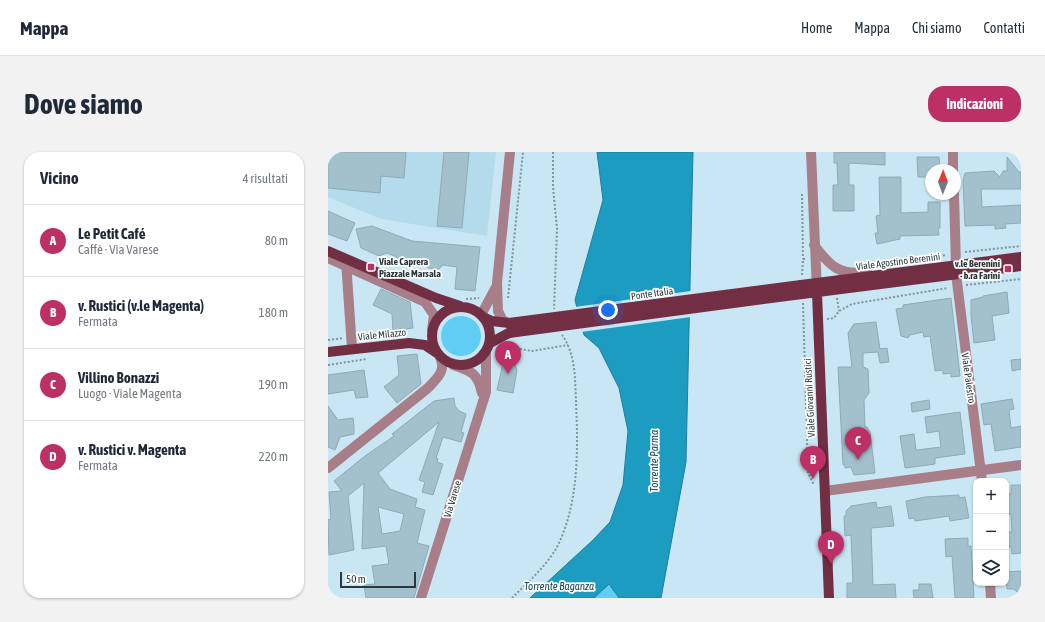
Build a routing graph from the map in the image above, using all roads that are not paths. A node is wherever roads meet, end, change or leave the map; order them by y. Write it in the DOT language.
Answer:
graph roads {
  1 [pos="510,152"];
  2 [pos="811,152"];
  3 [pos="953,152"];
  4 [pos="953,164"];
  5 [pos="954,200"];
  6 [pos="814,245"];
  7 [pos="328,251"];
  8 [pos="1021,257"];
  9 [pos="328,258"];
  10 [pos="346,262"];
  11 [pos="1021,266"];
  12 [pos="926,270"];
  13 [pos="956,270"];
  14 [pos="816,288"];
  15 [pos="801,289"];
  16 [pos="495,296"];
  17 [pos="468,308"];
  18 [pos="482,316"];
  19 [pos="432,330"];
  20 [pos="509,332"];
  21 [pos="488,347"];
  22 [pos="352,349"];
  23 [pos="328,352"];
  24 [pos="439,355"];
  25 [pos="453,365"];
  26 [pos="482,401"];
  27 [pos="1021,465"];
  28 [pos="328,468"];
  29 [pos="982,470"];
  30 [pos="982,478"];
  31 [pos="825,491"];
  32 [pos="990,586"];
  33 [pos="422,598"];
  34 [pos="829,598"];
  35 [pos="991,598"];
  1 -- 16 [label="street"];
  2 -- 6 [label="street"];
  3 -- 4 [label="street"];
  5 -- 13 [label="street, Viale Palestro"];
  6 -- 12 [label="street"];
  6 -- 14 [label="street"];
  7 -- 10 [label="main road"];
  8 -- 13 [label="main road, Viale Agostino Berenini"];
  9 -- 10 [label="street"];
  10 -- 17 [label="main road"];
  10 -- 19 [label="street"];
  10 -- 22 [label="street"];
  11 -- 13 [label="main road, Viale Agostino Berenini"];
  12 -- 13 [label="main road, Viale Agostino Berenini"];
  12 -- 14 [label="main road, Viale Agostino Berenini"];
  13 -- 14 [label="main road, Viale Agostino Berenini"];
  13 -- 29 [label="street, Viale Palestro"];
  14 -- 15 [label="main road, Viale Agostino Berenini"];
  14 -- 31 [label="main road, Viale Giovanni Rustici"];
  15 -- 20 [label="main road, Ponte Italia, bridge"];
  16 -- 18 [label="street"];
  16 -- 20 [label="street"];
  17 -- 18 [label="main road"];
  17 -- 19 [label="main road"];
  18 -- 20 [label="main road, Ponte Italia"];
  18 -- 21 [label="main road"];
  19 -- 24 [label="main road"];
  20 -- 21 [label="main road, Ponte Italia"];
  21 -- 25 [label="main road"];
  21 -- 26 [label="street, Via Varese"];
  22 -- 23 [label="main road, Viale Milazzo"];
  22 -- 24 [label="main road, Viale Milazzo"];
  24 -- 25 [label="main road"];
  24 -- 28 [label="street"];
  25 -- 26 [label="street, Via Varese"];
  26 -- 33 [label="street, Via Varese"];
  27 -- 29 [label="street"];
  29 -- 30 [label="street, Viale Palestro"];
  29 -- 31 [label="street"];
  31 -- 34 [label="main road, Viale Giovanni Rustici"];
  32 -- 35 [label="street"];
}
